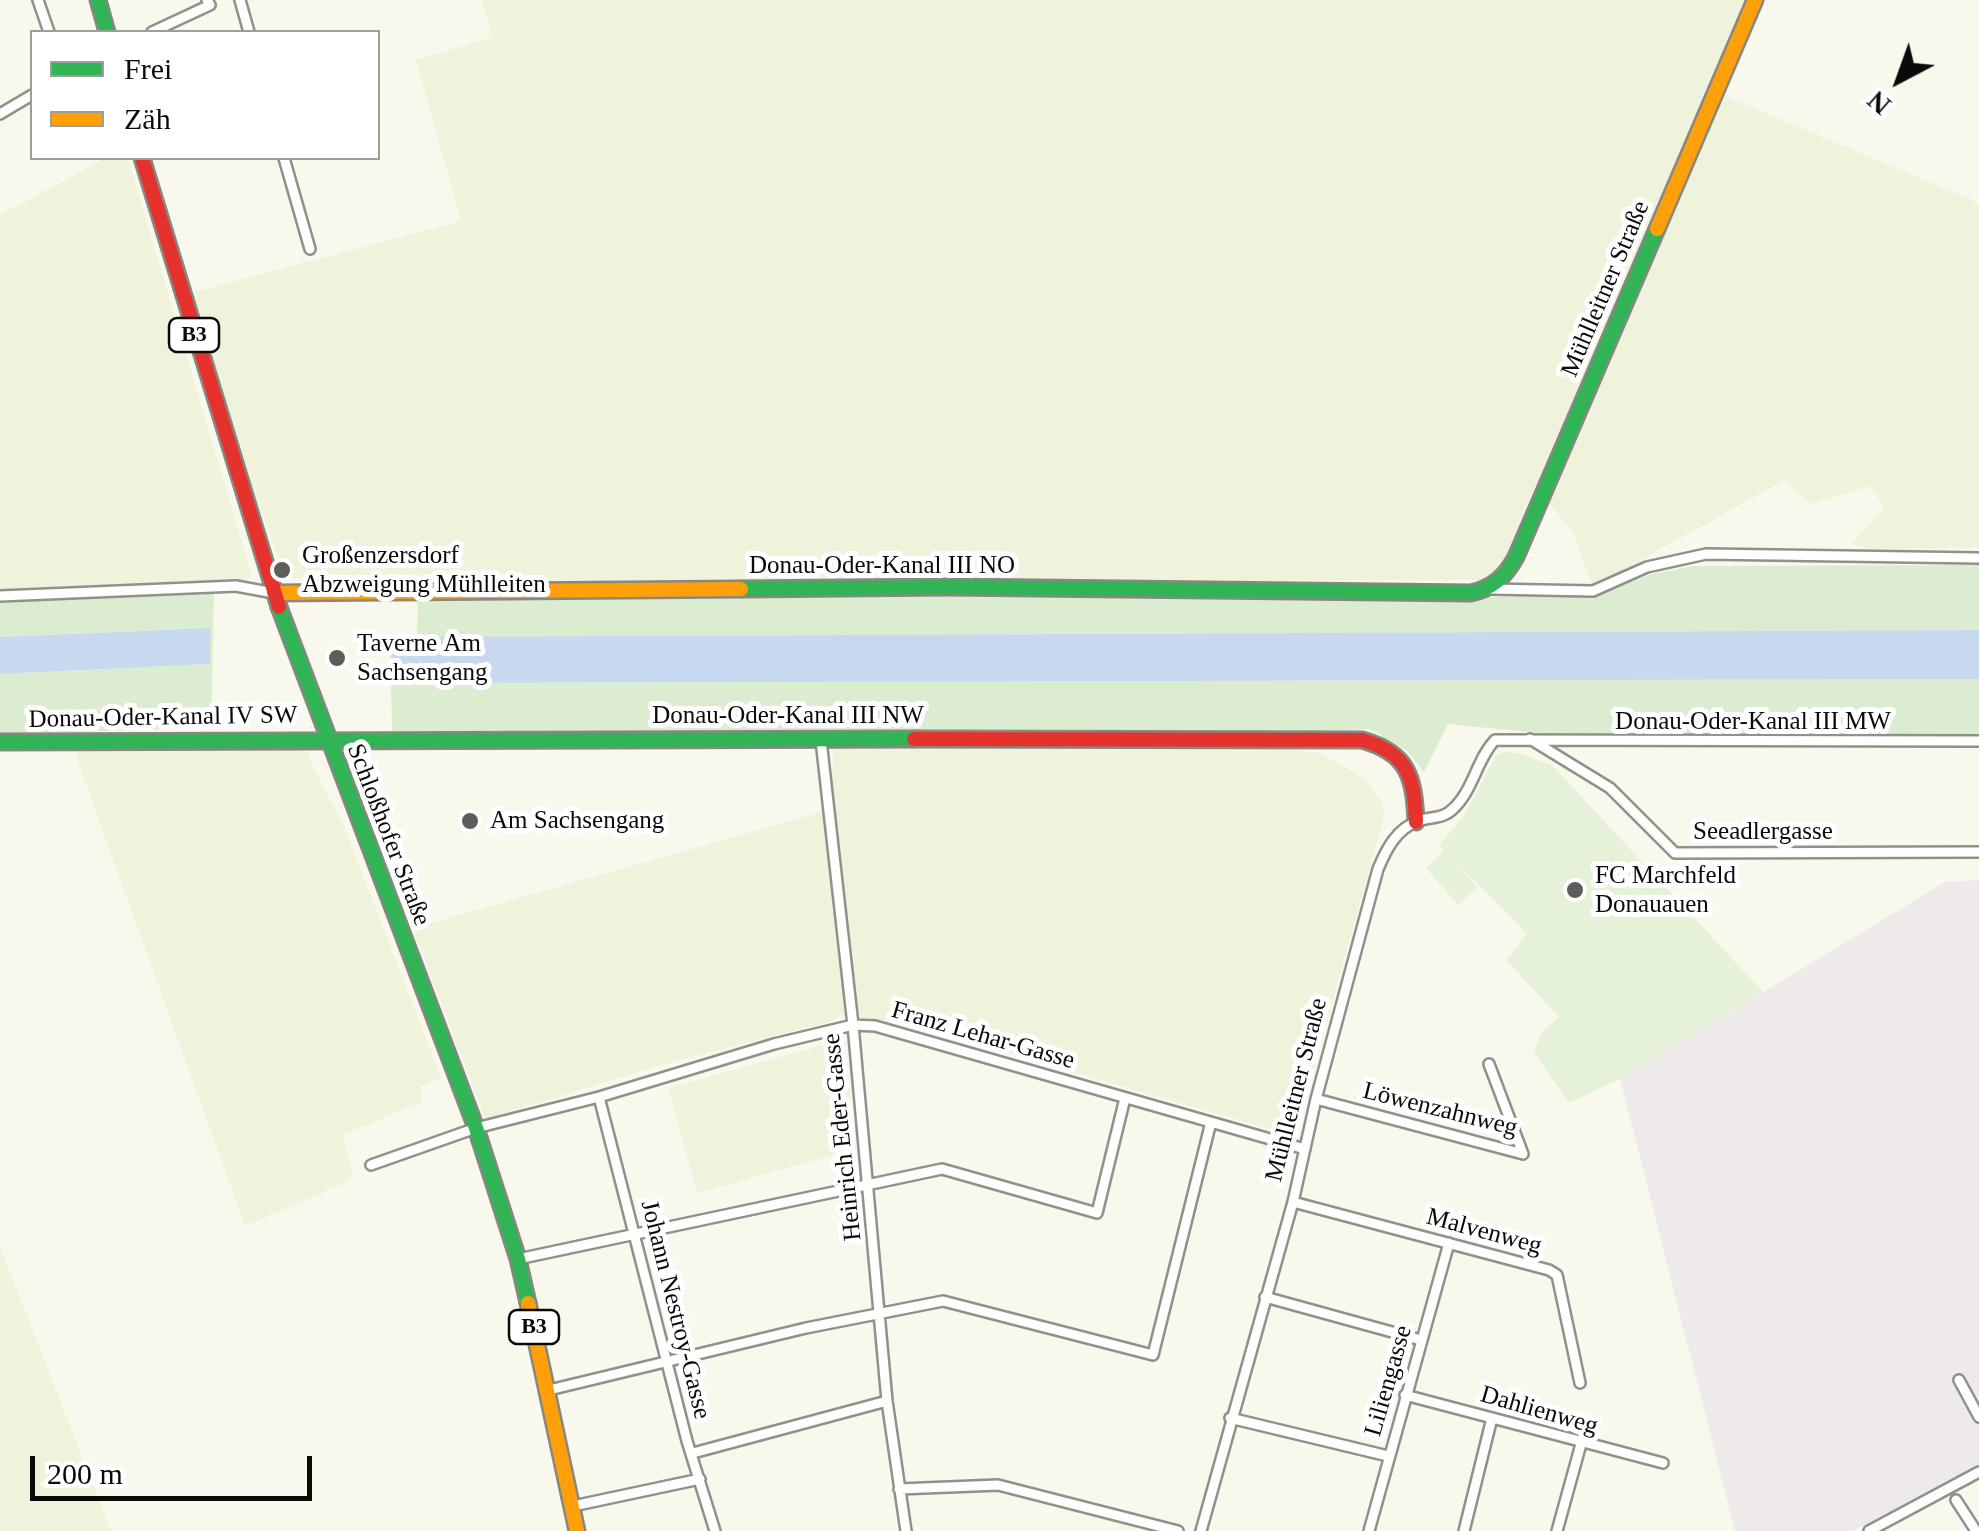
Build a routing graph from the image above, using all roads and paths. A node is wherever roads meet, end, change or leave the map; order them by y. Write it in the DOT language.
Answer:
graph roads {
  1 [pos="38,0"];
  2 [pos="98,0"];
  3 [pos="207,0"];
  4 [pos="240,0"];
  5 [pos="1755,0"];
  6 [pos="47,30"];
  7 [pos="106,30"];
  8 [pos="156,30"];
  9 [pos="248,30"];
  10 [pos="30,96"];
  11 [pos="0,114"];
  12 [pos="143,160"];
  13 [pos="285,160"];
  14 [pos="310,249"];
  15 [pos="1979,558"];
  16 [pos="1490,589"];
  17 [pos="274,593"];
  18 [pos="0,596"];
  19 [pos="327,738"];
  20 [pos="1528,738"];
  21 [pos="820,740"];
  22 [pos="1979,741"];
  23 [pos="0,742"];
  24 [pos="1416,822"];
  25 [pos="1979,852"];
  26 [pos="852,1025"];
  27 [pos="1489,1064"];
  28 [pos="599,1096"];
  29 [pos="1125,1098"];
  30 [pos="1316,1099"];
  31 [pos="1211,1122"];
  32 [pos="476,1128"];
  33 [pos="1305,1149"];
  34 [pos="371,1165"];
  35 [pos="868,1184"];
  36 [pos="1293,1202"];
  37 [pos="636,1235"];
  38 [pos="1449,1243"];
  39 [pos="518,1259"];
  40 [pos="1265,1297"];
  41 [pos="880,1312"];
  42 [pos="1420,1340"];
  43 [pos="666,1362"];
  44 [pos="1959,1380"];
  45 [pos="1580,1382"];
  46 [pos="549,1390"];
  47 [pos="1405,1395"];
  48 [pos="886,1401"];
  49 [pos="1979,1417"];
  50 [pos="1230,1418"];
  51 [pos="1492,1418"];
  52 [pos="1581,1444"];
  53 [pos="693,1453"];
  54 [pos="1388,1456"];
  55 [pos="1662,1463"];
  56 [pos="1979,1472"];
  57 [pos="700,1479"];
  58 [pos="900,1489"];
  59 [pos="1956,1500"];
  60 [pos="573,1506"];
  61 [pos="577,1531"];
  62 [pos="715,1531"];
  63 [pos="906,1531"];
  64 [pos="1178,1531"];
  65 [pos="1201,1531"];
  66 [pos="1369,1531"];
  67 [pos="1464,1531"];
  68 [pos="1556,1531"];
  69 [pos="1869,1531"];
  70 [pos="1976,1531"];
  1 -- 6 [label="street"];
  2 -- 7 [label="street"];
  3 -- 8 [label="street"];
  4 -- 9 [label="street"];
  5 -- 16 [label="street, Mühlleitner Straße"];
  10 -- 11 [label="street"];
  12 -- 17 [label="street, Schloßhofer Straße / B3"];
  13 -- 14 [label="street"];
  15 -- 16 [label="street"];
  16 -- 17 [label="street, Donau-Oder-Kanal III NO"];
  17 -- 18 [label="street"];
  17 -- 19 [label="street, Schloßhofer Straße / B3"];
  19 -- 21 [label="street, Donau-Oder-Kanal III NW"];
  19 -- 23 [label="street, Donau-Oder-Kanal IV SW"];
  19 -- 32 [label="street, Schloßhofer Straße / B3"];
  20 -- 22 [label="street, Donau-Oder-Kanal III MW"];
  20 -- 24 [label="street, Mühlleitner Straße"];
  20 -- 25 [label="street, Seeadlergasse"];
  21 -- 24 [label="street, Donau-Oder-Kanal III NW"];
  21 -- 26 [label="street, Heinrich Eder-Gasse"];
  24 -- 30 [label="street, Mühlleitner Straße"];
  26 -- 28 [label="street, Franz Lehar-Gasse"];
  26 -- 29 [label="street, Franz Lehar-Gasse"];
  26 -- 35 [label="street, Heinrich Eder-Gasse"];
  27 -- 30 [label="street, Löwenzahnweg"];
  28 -- 32 [label="street, Franz Lehar-Gasse"];
  28 -- 37 [label="street, Johann Nestroy-Gasse"];
  29 -- 31 [label="street, Franz Lehar-Gasse"];
  29 -- 35 [label="street"];
  30 -- 33 [label="street, Mühlleitner Straße"];
  31 -- 33 [label="street, Franz Lehar-Gasse"];
  31 -- 41 [label="street"];
  32 -- 34 [label="street, Franz Lehar-Gasse"];
  32 -- 39 [label="street, Schloßhofer Straße / B3"];
  33 -- 36 [label="street, Mühlleitner Straße"];
  35 -- 37 [label="street"];
  35 -- 41 [label="street, Heinrich Eder-Gasse"];
  36 -- 38 [label="street, Malvenweg"];
  36 -- 40 [label="street, Mühlleitner Straße"];
  37 -- 39 [label="street"];
  37 -- 43 [label="street, Johann Nestroy-Gasse"];
  38 -- 42 [label="street, Liliengasse"];
  38 -- 45 [label="street, Malvenweg"];
  39 -- 46 [label="street, Schloßhofer Straße / B3"];
  40 -- 42 [label="street"];
  40 -- 50 [label="street, Mühlleitner Straße"];
  41 -- 43 [label="street"];
  41 -- 48 [label="street, Heinrich Eder-Gasse"];
  42 -- 47 [label="street, Liliengasse"];
  43 -- 46 [label="street"];
  43 -- 53 [label="street, Johann Nestroy-Gasse"];
  44 -- 49 [label="street"];
  46 -- 60 [label="street, Schloßhofer Straße / B3"];
  47 -- 51 [label="street, Dahlienweg"];
  47 -- 54 [label="street, Liliengasse"];
  48 -- 53 [label="street"];
  48 -- 58 [label="street, Heinrich Eder-Gasse"];
  50 -- 54 [label="street"];
  50 -- 65 [label="street, Mühlleitner Straße"];
  51 -- 52 [label="street, Dahlienweg"];
  51 -- 67 [label="street"];
  52 -- 55 [label="street, Dahlienweg"];
  52 -- 68 [label="street"];
  53 -- 57 [label="street, Johann Nestroy-Gasse"];
  54 -- 66 [label="street, Liliengasse"];
  56 -- 69 [label="street"];
  57 -- 60 [label="street"];
  57 -- 62 [label="street, Johann Nestroy-Gasse"];
  58 -- 63 [label="street, Heinrich Eder-Gasse"];
  58 -- 64 [label="street"];
  59 -- 70 [label="street"];
  60 -- 61 [label="street, Schloßhofer Straße / B3"];
}
